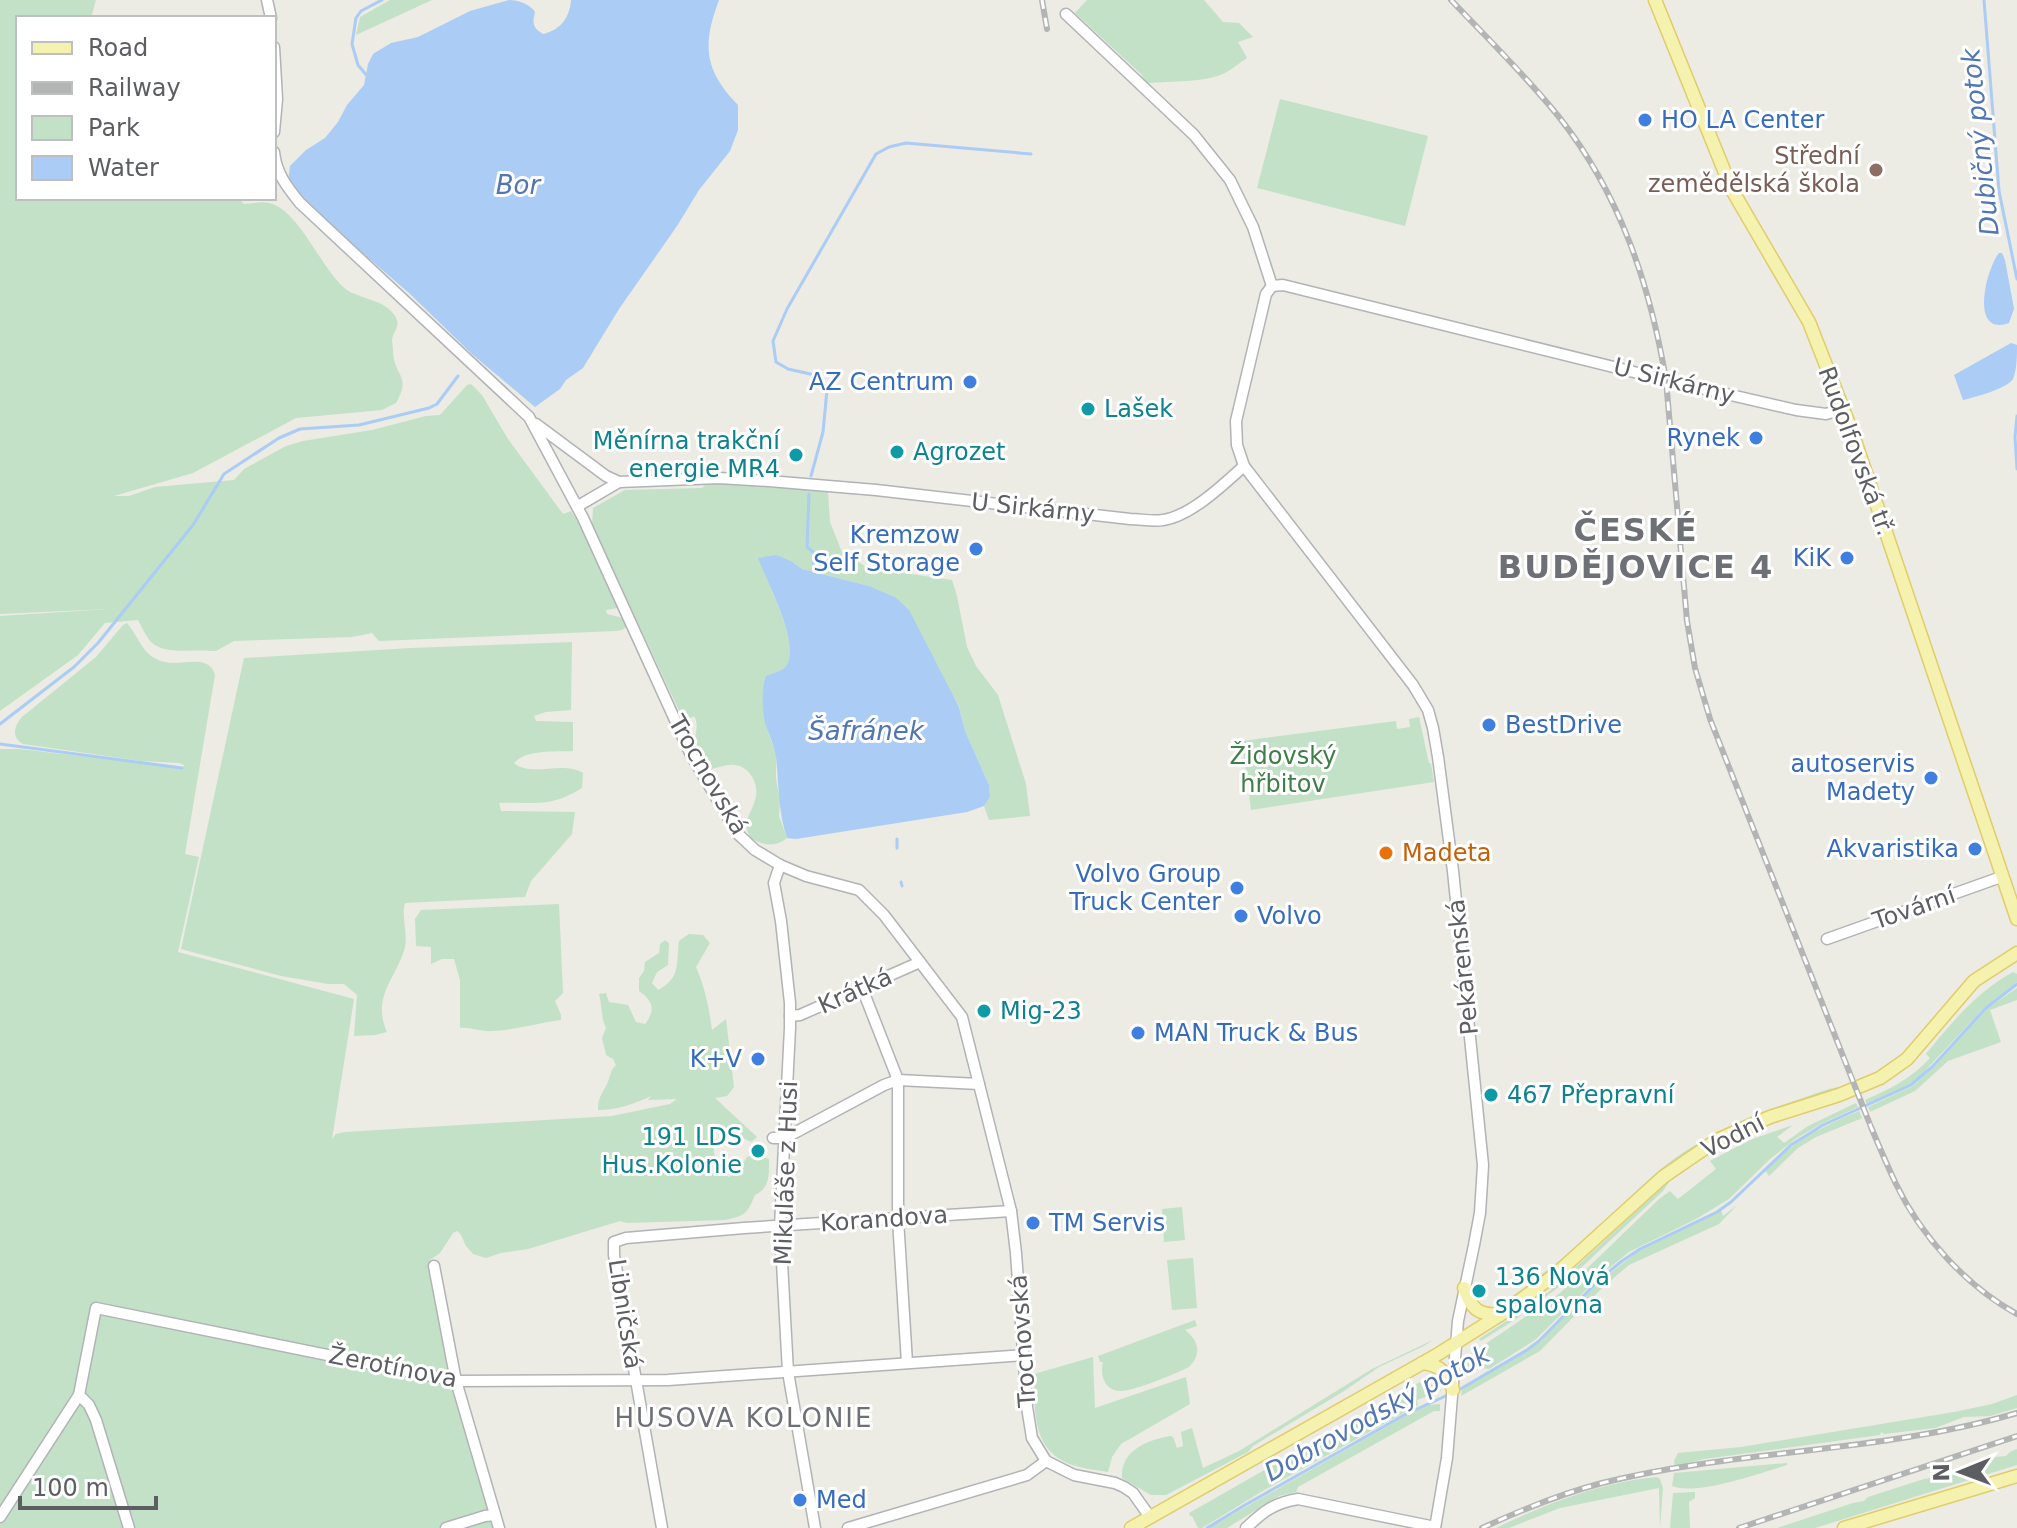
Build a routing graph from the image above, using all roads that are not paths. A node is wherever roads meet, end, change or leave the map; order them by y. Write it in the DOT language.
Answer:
graph roads {
  1 [pos="1655,0"];
  2 [pos="1066,14"];
  3 [pos="276,82"];
  4 [pos="276,110"];
  5 [pos="276,164"];
  6 [pos="1272,286"];
  7 [pos="1843,409"];
  8 [pos="529,417"];
  9 [pos="1244,466"];
  10 [pos="619,482"];
  11 [pos="578,506"];
  12 [pos="780,865"];
  13 [pos="2001,877"];
  14 [pos="2017,919"];
  15 [pos="1827,939"];
  16 [pos="2017,953"];
  17 [pos="920,962"];
  18 [pos="862,988"];
  19 [pos="790,1016"];
  20 [pos="898,1080"];
  21 [pos="979,1084"];
  22 [pos="773,1138"];
  23 [pos="785,1138"];
  24 [pos="1011,1211"];
  25 [pos="898,1219"];
  26 [pos="780,1226"];
  27 [pos="614,1242"];
  28 [pos="434,1266"];
  29 [pos="1464,1288"];
  30 [pos="1500,1315"];
  31 [pos="1456,1342"];
  32 [pos="1024,1355"];
  33 [pos="907,1363"];
  34 [pos="1422,1363"];
  35 [pos="788,1372"];
  36 [pos="635,1380"];
  37 [pos="456,1381"];
  38 [pos="1452,1387"];
  39 [pos="79,1395"];
  40 [pos="1046,1461"];
  41 [pos="2017,1476"];
  42 [pos="495,1515"];
  43 [pos="0,1517"];
  44 [pos="1150,1517"];
  45 [pos="1879,1522"];
  46 [pos="129,1528"];
  47 [pos="446,1528"];
  48 [pos="499,1528"];
  49 [pos="662,1528"];
  50 [pos="815,1528"];
  51 [pos="848,1528"];
  52 [pos="1131,1528"];
  53 [pos="1246,1528"];
  54 [pos="1435,1528"];
  55 [pos="1844,1528"];
  1 -- 7 [label="main road, Rudolfovská tř."];
  2 -- 6 [label="street"];
  3 -- 4 [label="street"];
  5 -- 8 [label="street, Trocnovská"];
  6 -- 7 [label="street, U Sirkárny"];
  6 -- 9 [label="street"];
  7 -- 13 [label="main road, Rudolfovská tř."];
  8 -- 10 [label="street"];
  8 -- 11 [label="street, Trocnovská"];
  9 -- 10 [label="street, U Sirkárny"];
  9 -- 29 [label="street, Pekárenská"];
  10 -- 11 [label="street, U Sirkárny"];
  11 -- 12 [label="street, Trocnovská"];
  12 -- 17 [label="street, Trocnovská"];
  12 -- 19 [label="street, Mikuláše z Husi"];
  13 -- 14 [label="main road, Rudolfovská tř."];
  13 -- 15 [label="street, Tovární"];
  16 -- 30 [label="main road, Vodní"];
  17 -- 18 [label="street, Krátká"];
  17 -- 21 [label="street, Trocnovská"];
  18 -- 19 [label="street, Krátká"];
  18 -- 20 [label="street"];
  19 -- 23 [label="street, Mikuláše z Husi"];
  20 -- 21 [label="street"];
  20 -- 23 [label="street"];
  20 -- 25 [label="street"];
  21 -- 24 [label="street, Trocnovská"];
  22 -- 23 [label="street"];
  23 -- 26 [label="street, Mikuláše z Husi"];
  24 -- 25 [label="street, Korandova"];
  24 -- 32 [label="street, Trocnovská"];
  25 -- 26 [label="street, Korandova"];
  25 -- 33 [label="street"];
  26 -- 27 [label="street, Korandova"];
  26 -- 35 [label="street, Mikuláše z Husi"];
  27 -- 36 [label="street, Libničská"];
  28 -- 37 [label="street"];
  29 -- 30 [label="main road"];
  29 -- 31 [label="street, Pekárenská"];
  30 -- 31 [label="main road, Vodní"];
  31 -- 34 [label="main road, Vodní"];
  31 -- 38 [label="street, Pekárenská"];
  32 -- 33 [label="street, Žerotínova"];
  32 -- 40 [label="street, Trocnovská"];
  33 -- 35 [label="street, Žerotínova"];
  34 -- 38 [label="main road"];
  34 -- 44 [label="main road, Vodní"];
  35 -- 36 [label="street, Žerotínova"];
  35 -- 50 [label="street, Mikuláše z Husi"];
  36 -- 37 [label="street, Žerotínova"];
  36 -- 49 [label="street, Libničská"];
  37 -- 39 [label="street, Žerotínova"];
  37 -- 42 [label="street"];
  38 -- 54 [label="street, Pekárenská"];
  39 -- 43 [label="street, Žerotínova"];
  39 -- 46 [label="street"];
  40 -- 44 [label="street"];
  40 -- 51 [label="street"];
  41 -- 45 [label="main road"];
  42 -- 47 [label="street"];
  42 -- 48 [label="street"];
  44 -- 52 [label="main road, Vodní"];
  45 -- 55 [label="main road"];
  53 -- 54 [label="street, Pekárenská"];
}
